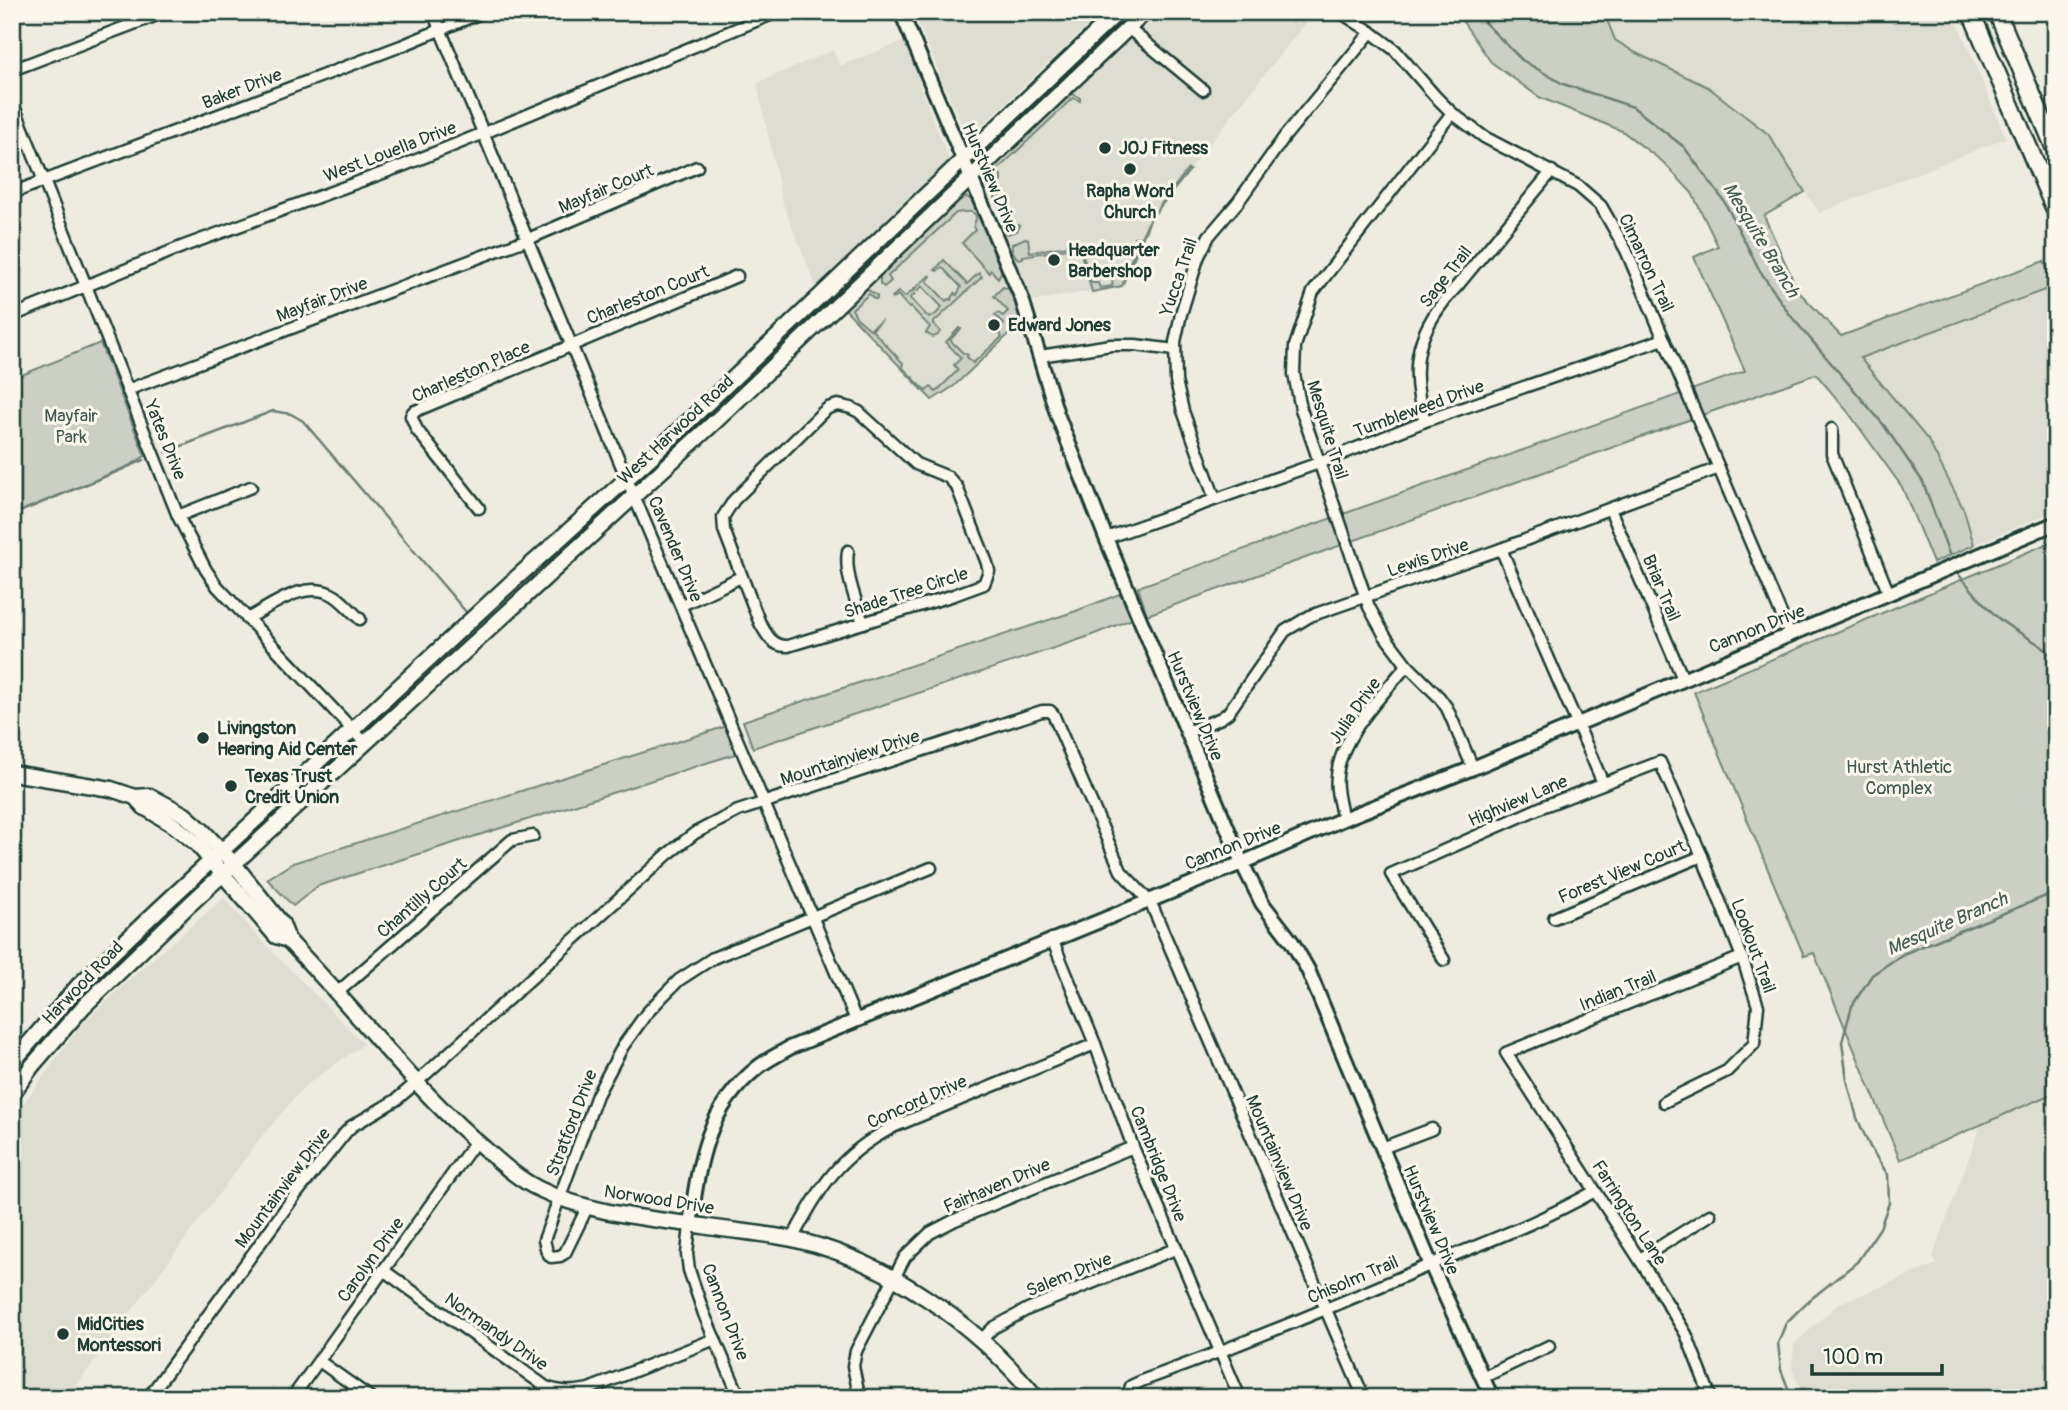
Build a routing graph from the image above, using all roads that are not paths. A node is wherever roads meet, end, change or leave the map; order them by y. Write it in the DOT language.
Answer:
graph roads {
  1 [pos="164,12"];
  2 [pos="433,12"];
  3 [pos="483,12"];
  4 [pos="777,12"];
  5 [pos="901,12"];
  6 [pos="1118,12"];
  7 [pos="1145,12"];
  8 [pos="1340,12"];
  9 [pos="1971,12"];
  10 [pos="1997,12"];
  11 [pos="1128,28"];
  12 [pos="441,30"];
  13 [pos="1371,32"];
  14 [pos="12,70"];
  15 [pos="1203,90"];
  16 [pos="12,101"];
  17 [pos="1452,113"];
  18 [pos="484,133"];
  19 [pos="2056,150"];
  20 [pos="963,159"];
  21 [pos="697,167"];
  22 [pos="1552,171"];
  23 [pos="971,178"];
  24 [pos="44,180"];
  25 [pos="12,193"];
  26 [pos="2056,212"];
  27 [pos="528,239"];
  28 [pos="737,276"];
  29 [pos="85,286"];
  30 [pos="12,316"];
  31 [pos="1664,339"];
  32 [pos="572,344"];
  33 [pos="1175,349"];
  34 [pos="1040,356"];
  35 [pos="127,390"];
  36 [pos="1425,421"];
  37 [pos="1832,429"];
  38 [pos="1319,463"];
  39 [pos="1719,468"];
  40 [pos="627,479"];
  41 [pos="251,487"];
  42 [pos="634,496"];
  43 [pos="1215,499"];
  44 [pos="479,508"];
  45 [pos="1610,509"];
  46 [pos="178,516"];
  47 [pos="2056,523"];
  48 [pos="1106,538"];
  49 [pos="1501,550"];
  50 [pos="848,551"];
  51 [pos="741,577"];
  52 [pos="1889,594"];
  53 [pos="1366,596"];
  54 [pos="682,605"];
  55 [pos="247,619"];
  56 [pos="359,620"];
  57 [pos="863,623"];
  58 [pos="1790,635"];
  59 [pos="1408,665"];
  60 [pos="1683,679"];
  61 [pos="1578,723"];
  62 [pos="353,730"];
  63 [pos="1187,732"];
  64 [pos="365,743"];
  65 [pos="1660,762"];
  66 [pos="1473,768"];
  67 [pos="12,773"];
  68 [pos="1603,783"];
  69 [pos="765,803"];
  70 [pos="1343,819"];
  71 [pos="533,836"];
  72 [pos="1702,856"];
  73 [pos="217,857"];
  74 [pos="1242,863"];
  75 [pos="931,868"];
  76 [pos="228,869"];
  77 [pos="1149,899"];
  78 [pos="813,916"];
  79 [pos="1554,918"];
  80 [pos="1052,939"];
  81 [pos="1742,957"];
  82 [pos="1444,960"];
  83 [pos="337,993"];
  84 [pos="856,1020"];
  85 [pos="1096,1044"];
  86 [pos="1506,1053"];
  87 [pos="12,1063"];
  88 [pos="417,1083"];
  89 [pos="12,1094"];
  90 [pos="1664,1102"];
  91 [pos="1432,1129"];
  92 [pos="476,1141"];
  93 [pos="1133,1147"];
  94 [pos="1382,1148"];
  95 [pos="1595,1191"];
  96 [pos="560,1198"];
  97 [pos="587,1208"];
  98 [pos="1710,1215"];
  99 [pos="690,1225"];
  100 [pos="792,1239"];
  101 [pos="1175,1250"];
  102 [pos="1640,1259"];
  103 [pos="1431,1265"];
  104 [pos="383,1270"];
  105 [pos="894,1280"];
  106 [pos="1325,1310"];
  107 [pos="715,1339"];
  108 [pos="981,1340"];
  109 [pos="1549,1346"];
  110 [pos="1222,1352"];
  111 [pos="319,1361"];
  112 [pos="1484,1377"];
  113 [pos="859,1390"];
  114 [pos="148,1398"];
  115 [pos="292,1398"];
  116 [pos="372,1398"];
  117 [pos="740,1398"];
  118 [pos="1037,1398"];
  119 [pos="1127,1398"];
  120 [pos="1240,1398"];
  121 [pos="1364,1398"];
  122 [pos="1492,1398"];
  123 [pos="1711,1398"];
  1 -- 14 [label="street"];
  2 -- 12 [label="street, Cavender Drive"];
  3 -- 12 [label="street, Baker Drive"];
  4 -- 18 [label="street, West Louella Drive"];
  5 -- 20 [label="street, Hurstview Drive"];
  6 -- 20 [label="main road, West Harwood Road"];
  7 -- 11 [label="main road, West Harwood Road"];
  8 -- 13 [label="street, Cimarron Trail"];
  9 -- 26 [label="main road"];
  10 -- 19 [label="main road"];
  11 -- 15 [label="street"];
  11 -- 23 [label="main road, West Harwood Road"];
  12 -- 18 [label="street, Cavender Drive"];
  12 -- 24 [label="street, Baker Drive"];
  13 -- 17 [label="street, Cimarron Trail"];
  13 -- 33 [label="street, Yucca Trail"];
  16 -- 24 [label="street, Yates Drive"];
  17 -- 22 [label="street, Cimarron Trail"];
  17 -- 38 [label="street, Mesquite Trail"];
  18 -- 27 [label="street, Cavender Drive"];
  18 -- 29 [label="street, West Louella Drive"];
  20 -- 23 [label="street, Hurstview Drive"];
  20 -- 40 [label="main road, West Harwood Road"];
  21 -- 27 [label="street, Mayfair Court"];
  22 -- 31 [label="street, Cimarron Trail"];
  22 -- 36 [label="street, Sage Trail"];
  23 -- 34 [label="street, Hurstview Drive"];
  23 -- 42 [label="main road, West Harwood Road"];
  24 -- 25 [label="street, Baker Drive"];
  24 -- 29 [label="street, Yates Drive"];
  27 -- 32 [label="street, Cavender Drive"];
  27 -- 35 [label="street, Mayfair Drive"];
  28 -- 32 [label="street, Charleston Court"];
  29 -- 30 [label="street, West Louella Drive"];
  29 -- 35 [label="street, Yates Drive"];
  31 -- 36 [label="street, Tumbleweed Drive"];
  31 -- 39 [label="street, Cimarron Trail"];
  32 -- 40 [label="street, Cavender Drive"];
  32 -- 44 [label="street, Charleston Place"];
  33 -- 34 [label="street"];
  33 -- 43 [label="street, Yucca Trail"];
  34 -- 48 [label="street, Hurstview Drive"];
  35 -- 46 [label="street, Yates Drive"];
  36 -- 38 [label="street, Tumbleweed Drive"];
  37 -- 52 [label="street"];
  38 -- 43 [label="street, Tumbleweed Drive"];
  38 -- 53 [label="street, Mesquite Trail"];
  39 -- 45 [label="street, Lewis Drive"];
  39 -- 58 [label="street, Cimarron Trail"];
  40 -- 42 [label="street, Cavender Drive"];
  40 -- 62 [label="main road, West Harwood Road"];
  41 -- 46 [label="street"];
  42 -- 54 [label="street, Cavender Drive"];
  42 -- 64 [label="main road, West Harwood Road"];
  43 -- 48 [label="street, Tumbleweed Drive"];
  45 -- 49 [label="street, Lewis Drive"];
  45 -- 60 [label="street, Briar Trail"];
  46 -- 55 [label="street, Yates Drive"];
  47 -- 52 [label="street, Cannon Drive"];
  48 -- 63 [label="street, Hurstview Drive"];
  49 -- 53 [label="street, Lewis Drive"];
  49 -- 61 [label="street"];
  50 -- 57 [label="street"];
  51 -- 54 [label="street"];
  51 -- 57 [label="street, Shade Tree Circle"];
  51 -- 57 [label="street, Shade Tree Circle"];
  52 -- 58 [label="street, Cannon Drive"];
  53 -- 59 [label="street, Mesquite Trail"];
  53 -- 63 [label="street, Lewis Drive"];
  54 -- 69 [label="street, Cavender Drive"];
  55 -- 56 [label="street"];
  55 -- 62 [label="street, Yates Drive"];
  58 -- 60 [label="street, Cannon Drive"];
  59 -- 66 [label="street, Mesquite Trail"];
  59 -- 70 [label="street, Julia Drive"];
  60 -- 61 [label="street, Cannon Drive"];
  61 -- 66 [label="street, Cannon Drive"];
  61 -- 68 [label="street"];
  62 -- 64 [label="street, Yates Drive"];
  62 -- 73 [label="main road, West Harwood Road"];
  63 -- 74 [label="street, Hurstview Drive"];
  64 -- 76 [label="main road, West Harwood Road"];
  65 -- 68 [label="street, Highview Lane"];
  65 -- 72 [label="street, Lookout Trail"];
  66 -- 70 [label="street, Cannon Drive"];
  67 -- 73 [label="main road, Norwood Drive"];
  68 -- 82 [label="street, Highview Lane"];
  69 -- 77 [label="street, Mountainview Drive"];
  69 -- 78 [label="street, Cavender Drive"];
  69 -- 88 [label="street, Mountainview Drive"];
  70 -- 74 [label="street, Cannon Drive"];
  71 -- 83 [label="street, Chantilly Court"];
  72 -- 79 [label="street, Forest View Court"];
  72 -- 81 [label="street, Lookout Trail"];
  73 -- 76 [label="main road, Norwood Drive"];
  73 -- 87 [label="main road, Harwood Road"];
  74 -- 77 [label="street, Cannon Drive"];
  74 -- 94 [label="street, Hurstview Drive"];
  75 -- 78 [label="street, Stratford Drive"];
  76 -- 83 [label="main road, Norwood Drive"];
  76 -- 89 [label="main road, Harwood Road"];
  77 -- 80 [label="street, Cannon Drive"];
  77 -- 106 [label="street, Mountainview Drive"];
  78 -- 84 [label="street, Cavender Drive"];
  78 -- 96 [label="street, Stratford Drive"];
  80 -- 84 [label="street, Cannon Drive"];
  80 -- 85 [label="street, Cambridge Drive"];
  81 -- 86 [label="street, Indian Trail"];
  81 -- 90 [label="street, Lookout Trail"];
  83 -- 88 [label="main road, Norwood Drive"];
  84 -- 99 [label="street, Cannon Drive"];
  85 -- 93 [label="street, Cambridge Drive"];
  85 -- 100 [label="street, Concord Drive"];
  86 -- 95 [label="street, Farrington Lane"];
  88 -- 92 [label="main road, Norwood Drive"];
  88 -- 114 [label="street, Mountainview Drive"];
  91 -- 94 [label="street"];
  92 -- 96 [label="main road, Norwood Drive"];
  92 -- 104 [label="street, Carolyn Drive"];
  93 -- 101 [label="street, Cambridge Drive"];
  93 -- 105 [label="street, Fairhaven Drive"];
  94 -- 103 [label="street, Hurstview Drive"];
  95 -- 102 [label="street, Farrington Lane"];
  95 -- 103 [label="street, Chisolm Trail"];
  96 -- 97 [label="main road, Norwood Drive"];
  96 -- 97 [label="street, Stratford Drive"];
  97 -- 99 [label="main road, Norwood Drive"];
  98 -- 102 [label="street"];
  99 -- 100 [label="main road, Norwood Drive"];
  99 -- 107 [label="street, Cannon Drive"];
  100 -- 105 [label="main road, Norwood Drive"];
  101 -- 108 [label="street, Salem Drive"];
  101 -- 110 [label="street, Cambridge Drive"];
  102 -- 123 [label="street, Farrington Lane"];
  103 -- 106 [label="street, Chisolm Trail"];
  103 -- 112 [label="street, Hurstview Drive"];
  104 -- 107 [label="street, Normandy Drive"];
  104 -- 111 [label="street, Carolyn Drive"];
  105 -- 108 [label="main road, Norwood Drive"];
  105 -- 113 [label="street, Fairhaven Drive"];
  106 -- 110 [label="street, Chisolm Trail"];
  106 -- 121 [label="street, Mountainview Drive"];
  107 -- 117 [label="street, Cannon Drive"];
  108 -- 118 [label="main road, Norwood Drive"];
  109 -- 112 [label="street"];
  110 -- 119 [label="street, Chisolm Trail"];
  110 -- 120 [label="street, Cambridge Drive"];
  111 -- 115 [label="street, Carolyn Drive"];
  111 -- 116 [label="street"];
  112 -- 122 [label="street, Hurstview Drive"];
}
